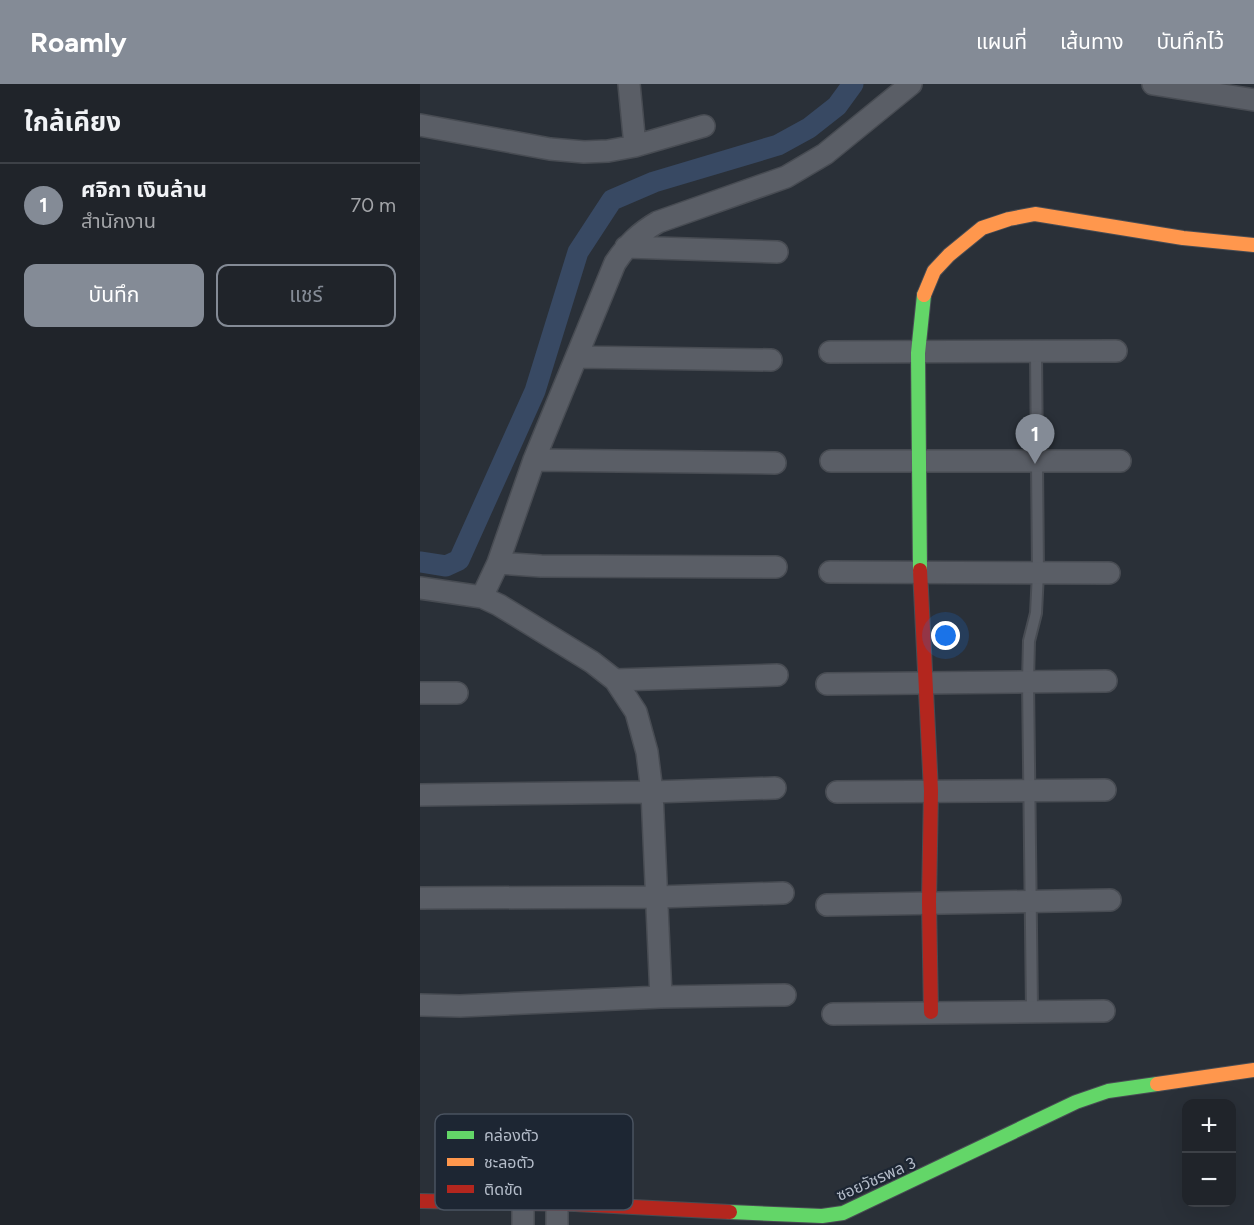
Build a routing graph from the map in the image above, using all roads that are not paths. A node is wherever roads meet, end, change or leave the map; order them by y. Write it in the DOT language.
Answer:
graph roads {
  1 [pos="629,84"];
  2 [pos="912,84"];
  3 [pos="1152,84"];
  4 [pos="1254,100"];
  5 [pos="420,125"];
  6 [pos="704,126"];
  7 [pos="635,146"];
  8 [pos="1254,245"];
  9 [pos="626,247"];
  10 [pos="777,252"];
  11 [pos="1116,351"];
  12 [pos="830,352"];
  13 [pos="918,352"];
  14 [pos="1036,352"];
  15 [pos="577,357"];
  16 [pos="771,360"];
  17 [pos="534,460"];
  18 [pos="1037,461"];
  19 [pos="1120,461"];
  20 [pos="831,462"];
  21 [pos="919,462"];
  22 [pos="775,463"];
  23 [pos="498,563"];
  24 [pos="776,567"];
  25 [pos="830,572"];
  26 [pos="920,573"];
  27 [pos="1038,573"];
  28 [pos="1109,573"];
  29 [pos="420,588"];
  30 [pos="482,597"];
  31 [pos="777,675"];
  32 [pos="615,680"];
  33 [pos="1028,681"];
  34 [pos="1106,681"];
  35 [pos="925,683"];
  36 [pos="827,684"];
  37 [pos="420,693"];
  38 [pos="457,693"];
  39 [pos="775,788"];
  40 [pos="1105,790"];
  41 [pos="931,791"];
  42 [pos="1029,791"];
  43 [pos="652,792"];
  44 [pos="837,792"];
  45 [pos="420,795"];
  46 [pos="783,893"];
  47 [pos="658,897"];
  48 [pos="420,898"];
  49 [pos="1110,900"];
  50 [pos="1031,901"];
  51 [pos="929,902"];
  52 [pos="827,905"];
  53 [pos="785,995"];
  54 [pos="661,997"];
  55 [pos="420,1005"];
  56 [pos="1032,1011"];
  57 [pos="1104,1011"];
  58 [pos="931,1012"];
  59 [pos="833,1014"];
  60 [pos="1254,1070"];
  61 [pos="420,1201"];
  62 [pos="435,1201"];
  63 [pos="633,1207"];
  1 -- 7 [label="street"];
  2 -- 9 [label="street"];
  3 -- 4 [label="street"];
  5 -- 7 [label="street"];
  6 -- 7 [label="street"];
  8 -- 13 [label="street"];
  9 -- 10 [label="street"];
  9 -- 15 [label="street"];
  11 -- 14 [label="street"];
  12 -- 13 [label="street"];
  13 -- 14 [label="street"];
  13 -- 21 [label="street"];
  14 -- 18 [label="lane"];
  15 -- 16 [label="street"];
  15 -- 17 [label="street"];
  17 -- 22 [label="street"];
  17 -- 23 [label="street"];
  18 -- 19 [label="street"];
  18 -- 21 [label="street"];
  18 -- 27 [label="lane"];
  20 -- 21 [label="street"];
  21 -- 26 [label="street"];
  23 -- 24 [label="street"];
  23 -- 30 [label="street"];
  25 -- 26 [label="street"];
  26 -- 27 [label="street"];
  26 -- 35 [label="street"];
  27 -- 28 [label="street"];
  27 -- 33 [label="lane"];
  29 -- 30 [label="street"];
  30 -- 32 [label="street"];
  31 -- 32 [label="street"];
  32 -- 43 [label="street"];
  33 -- 34 [label="street"];
  33 -- 35 [label="street"];
  33 -- 42 [label="lane"];
  35 -- 36 [label="street"];
  35 -- 41 [label="street"];
  37 -- 38 [label="street"];
  39 -- 43 [label="street"];
  40 -- 42 [label="street"];
  41 -- 42 [label="street"];
  41 -- 44 [label="street"];
  41 -- 51 [label="street"];
  42 -- 50 [label="lane"];
  43 -- 45 [label="street"];
  43 -- 47 [label="street"];
  46 -- 47 [label="street"];
  47 -- 48 [label="street"];
  47 -- 54 [label="street"];
  49 -- 50 [label="street"];
  50 -- 51 [label="street"];
  50 -- 56 [label="lane"];
  51 -- 52 [label="street"];
  51 -- 58 [label="street"];
  53 -- 54 [label="street"];
  54 -- 55 [label="street"];
  56 -- 57 [label="street"];
  56 -- 58 [label="street"];
  58 -- 59 [label="street"];
  60 -- 63 [label="street, ซอยวัชรพล 3"];
  61 -- 62 [label="street, ซอยวัชรพล 3"];
}
